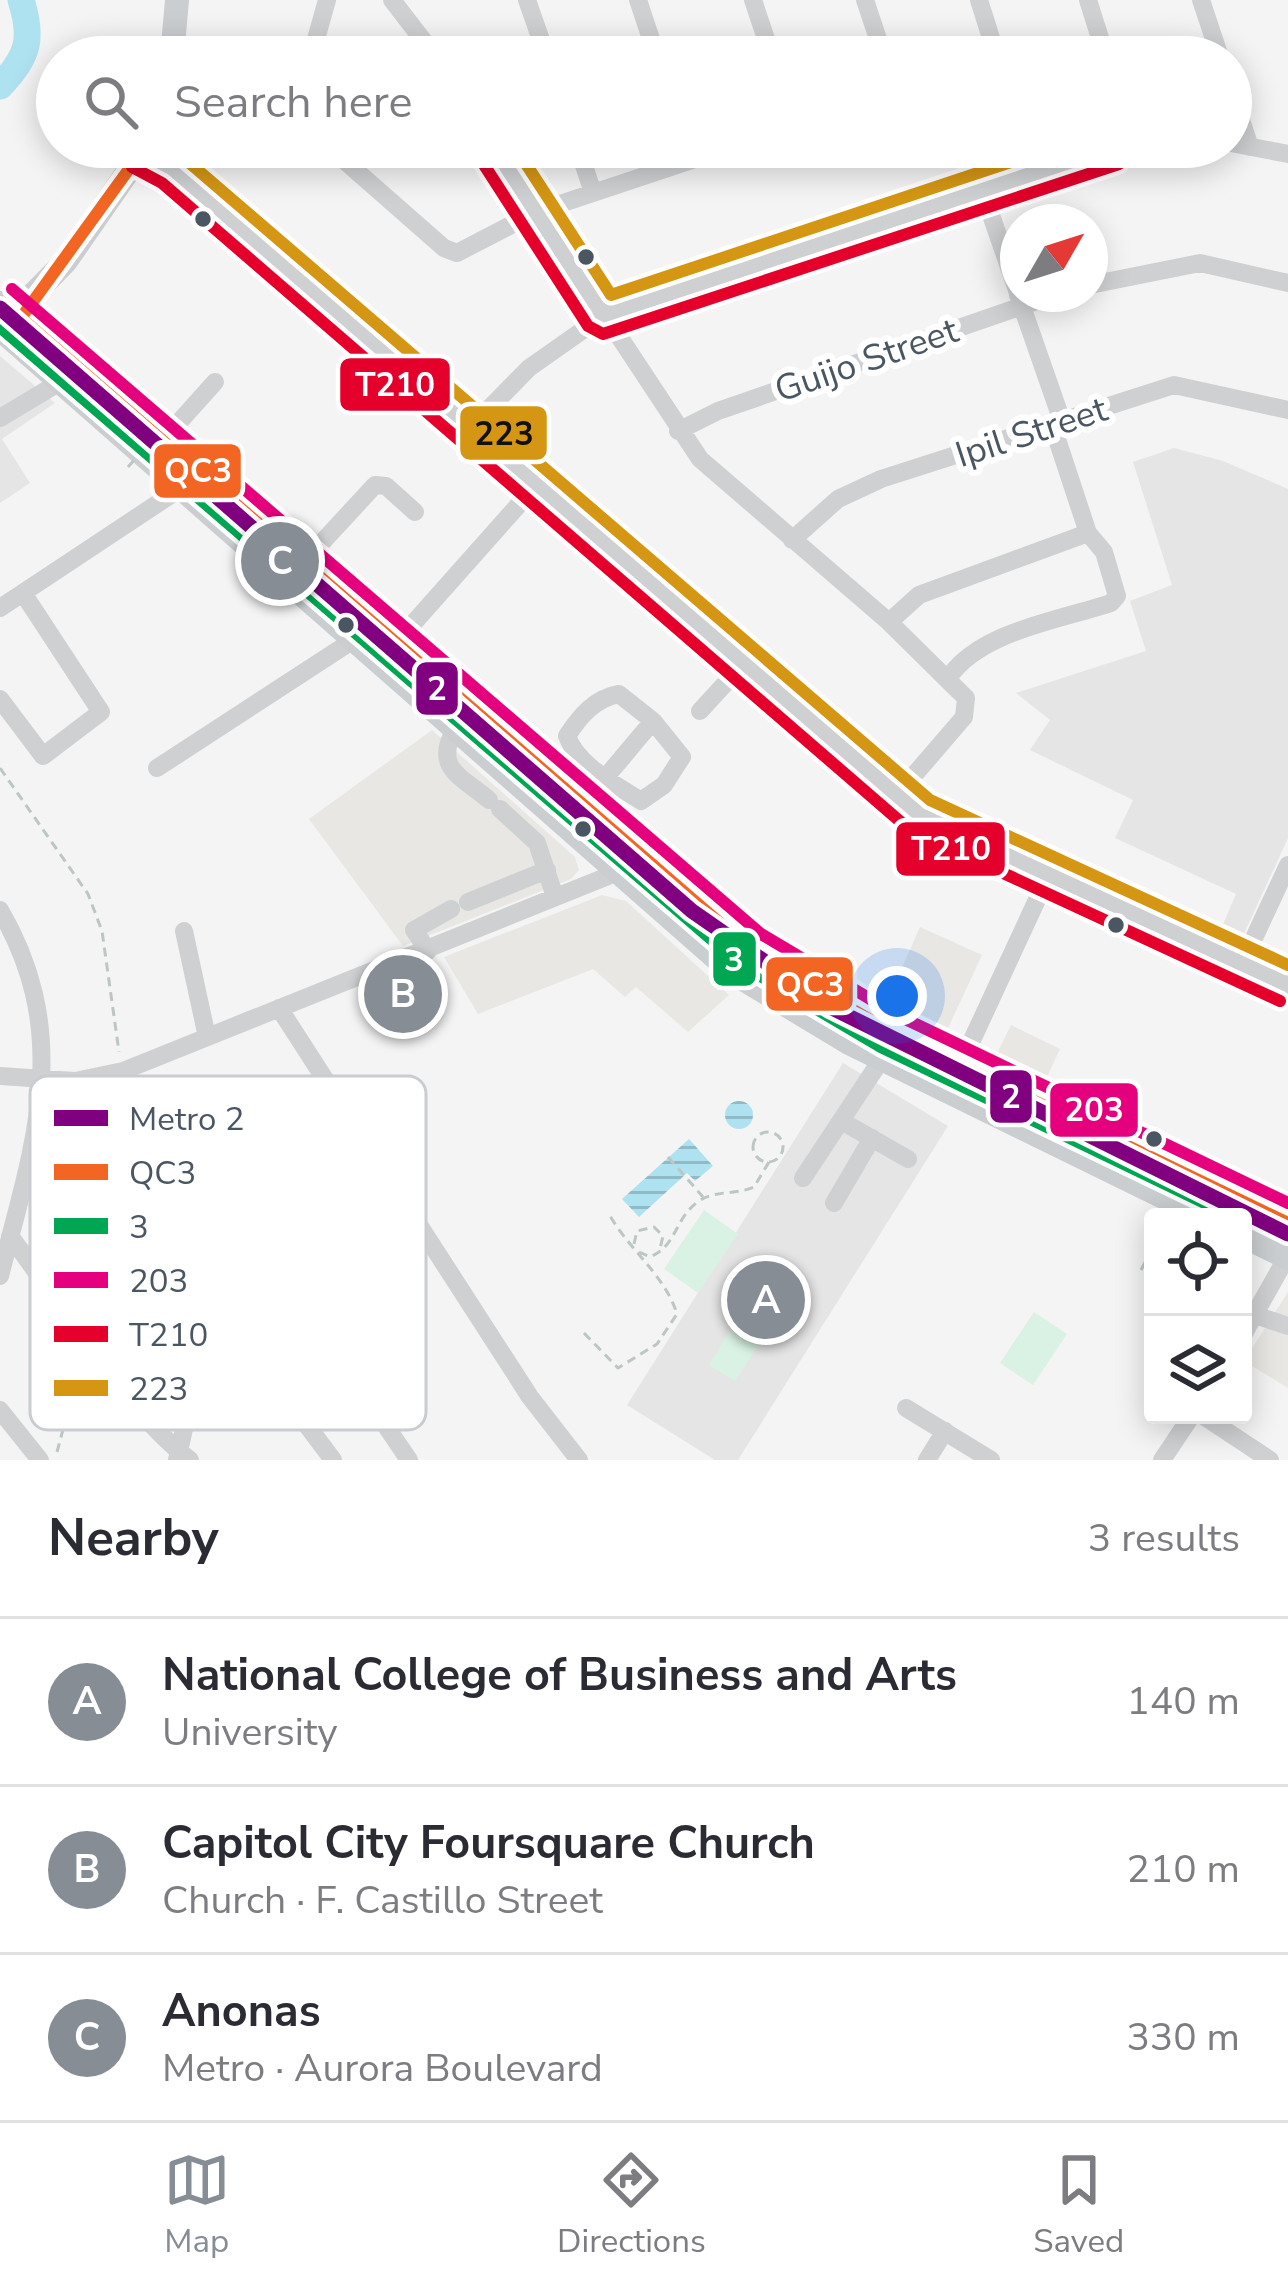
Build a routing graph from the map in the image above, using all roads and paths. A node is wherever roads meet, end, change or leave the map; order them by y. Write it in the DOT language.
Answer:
graph roads {
  1 [pos="177,0"];
  2 [pos="327,0"];
  3 [pos="392,0"];
  4 [pos="527,0"];
  5 [pos="638,0"];
  6 [pos="753,0"];
  7 [pos="865,0"];
  8 [pos="979,0"];
  9 [pos="1088,0"];
  10 [pos="1201,0"];
  11 [pos="174,36"];
  12 [pos="317,36"];
  13 [pos="420,36"];
  14 [pos="540,36"];
  15 [pos="650,36"];
  16 [pos="765,36"];
  17 [pos="877,36"];
  18 [pos="990,36"];
  19 [pos="1099,36"];
  20 [pos="1213,36"];
  21 [pos="1252,147"];
  22 [pos="1288,154"];
  23 [pos="131,168"];
  24 [pos="172,168"];
  25 [pos="353,168"];
  26 [pos="508,168"];
  27 [pos="585,168"];
  28 [pos="655,168"];
  29 [pos="1032,168"];
  30 [pos="1046,168"];
  31 [pos="1033,172"];
  32 [pos="982,189"];
  33 [pos="593,193"];
  34 [pos="536,212"];
  35 [pos="1000,242"];
  36 [pos="1108,281"];
  37 [pos="1288,284"];
  38 [pos="1000,304"];
  39 [pos="1024,312"];
  40 [pos="603,316"];
  41 [pos="8,320"];
  42 [pos="60,382"];
  43 [pos="215,382"];
  44 [pos="1288,410"];
  45 [pos="0,418"];
  46 [pos="1057,423"];
  47 [pos="473,425"];
  48 [pos="678,431"];
  49 [pos="164,432"];
  50 [pos="128,467"];
  51 [pos="538,483"];
  52 [pos="181,488"];
  53 [pos="415,512"];
  54 [pos="1088,532"];
  55 [pos="792,540"];
  56 [pos="302,564"];
  57 [pos="23,593"];
  58 [pos="0,608"];
  59 [pos="889,622"];
  60 [pos="355,639"];
  61 [pos="394,645"];
  62 [pos="744,664"];
  63 [pos="949,677"];
  64 [pos="0,699"];
  65 [pos="700,711"];
  66 [pos="653,722"];
  67 [pos="455,730"];
  68 [pos="0,768"];
  69 [pos="157,768"];
  70 [pos="604,777"];
  71 [pos="896,796"];
  72 [pos="581,805"];
  73 [pos="643,862"];
  74 [pos="1288,865"];
  75 [pos="547,870"];
  76 [pos="616,873"];
  77 [pos="1048,876"];
  78 [pos="555,897"];
  79 [pos="0,910"];
  80 [pos="184,931"];
  81 [pos="428,951"];
  82 [pos="1242,964"];
  83 [pos="1288,985"];
  84 [pos="279,1008"];
  85 [pos="207,1037"];
  86 [pos="881,1060"];
  87 [pos="962,1065"];
  88 [pos="116,1074"];
  89 [pos="0,1076"];
  90 [pos="41,1076"];
  91 [pos="106,1076"];
  92 [pos="324,1076"];
  93 [pos="30,1084"];
  94 [pos="948,1092"];
  95 [pos="843,1122"];
  96 [pos="872,1138"];
  97 [pos="30,1146"];
  98 [pos="668,1157"];
  99 [pos="908,1160"];
  100 [pos="769,1162"];
  101 [pos="803,1178"];
  102 [pos="703,1198"];
  103 [pos="834,1204"];
  104 [pos="1186,1208"];
  105 [pos="609,1214"];
  106 [pos="1288,1222"];
  107 [pos="10,1236"];
  108 [pos="426,1237"];
  109 [pos="1252,1240"];
  110 [pos="636,1250"];
  111 [pos="659,1252"];
  112 [pos="1288,1257"];
  113 [pos="30,1262"];
  114 [pos="1144,1264"];
  115 [pos="1141,1270"];
  116 [pos="0,1276"];
  117 [pos="1255,1315"];
  118 [pos="1252,1320"];
  119 [pos="1288,1326"];
  120 [pos="584,1334"];
  121 [pos="906,1408"];
  122 [pos="0,1410"];
  123 [pos="1186,1424"];
  124 [pos="1216,1424"];
  125 [pos="63,1430"];
  126 [pos="157,1430"];
  127 [pos="310,1430"];
  128 [pos="389,1430"];
  129 [pos="945,1431"];
  130 [pos="182,1458"];
  131 [pos="40,1460"];
  132 [pos="55,1460"];
  133 [pos="333,1460"];
  134 [pos="409,1460"];
  135 [pos="579,1460"];
  136 [pos="927,1460"];
  137 [pos="991,1460"];
  138 [pos="1162,1460"];
  139 [pos="1270,1460"];
  1 -- 11 [label="main road"];
  2 -- 12 [label="street"];
  3 -- 13 [label="street"];
  4 -- 14 [label="street"];
  5 -- 15 [label="street"];
  6 -- 16 [label="street"];
  7 -- 17 [label="street"];
  8 -- 18 [label="street"];
  9 -- 19 [label="street"];
  10 -- 20 [label="street"];
  21 -- 22 [label="street"];
  23 -- 41 [label="main road"];
  24 -- 47 [label="street"];
  25 -- 34 [label="street"];
  26 -- 34 [label="street"];
  27 -- 33 [label="street"];
  28 -- 33 [label="street"];
  29 -- 31 [label="street"];
  30 -- 31 [label="street"];
  31 -- 32 [label="street"];
  32 -- 35 [label="street"];
  32 -- 40 [label="street"];
  33 -- 34 [label="street"];
  34 -- 40 [label="street"];
  36 -- 37 [label="street"];
  38 -- 48 [label="street, Guijo Street"];
  39 -- 46 [label="street"];
  40 -- 47 [label="street"];
  40 -- 48 [label="street"];
  41 -- 42 [label="main road"];
  41 -- 49 [label="main road"];
  42 -- 45 [label="street"];
  42 -- 52 [label="main road"];
  43 -- 49 [label="street"];
  44 -- 46 [label="street, Ipil Street"];
  46 -- 54 [label="street"];
  46 -- 55 [label="street, Ipil Street"];
  47 -- 51 [label="street"];
  48 -- 55 [label="street"];
  49 -- 50 [label="path, bridge"];
  49 -- 56 [label="main road"];
  51 -- 61 [label="street"];
  51 -- 62 [label="street"];
  52 -- 57 [label="street"];
  52 -- 60 [label="main road"];
  53 -- 56 [label="street"];
  54 -- 59 [label="street"];
  54 -- 63 [label="street"];
  55 -- 59 [label="street"];
  56 -- 61 [label="main road"];
  57 -- 58 [label="street"];
  57 -- 64 [label="street"];
  59 -- 63 [label="street"];
  60 -- 67 [label="main road"];
  60 -- 69 [label="street"];
  61 -- 72 [label="main road"];
  62 -- 65 [label="street"];
  62 -- 71 [label="street"];
  63 -- 71 [label="street"];
  66 -- 70 [label="street"];
  66 -- 70 [label="street"];
  66 -- 70 [label="street"];
  67 -- 75 [label="street"];
  67 -- 76 [label="main road"];
  68 -- 88 [label="path"];
  70 -- 72 [label="street"];
  71 -- 77 [label="street"];
  72 -- 73 [label="main road"];
  73 -- 76 [label="street"];
  73 -- 87 [label="main road"];
  74 -- 82 [label="street"];
  75 -- 78 [label="street"];
  75 -- 81 [label="street"];
  76 -- 78 [label="street"];
  76 -- 86 [label="main road"];
  77 -- 82 [label="street"];
  77 -- 87 [label="street"];
  78 -- 81 [label="street"];
  79 -- 90 [label="street"];
  80 -- 85 [label="street"];
  81 -- 84 [label="street"];
  82 -- 83 [label="street"];
  84 -- 85 [label="street"];
  84 -- 92 [label="street"];
  85 -- 88 [label="street"];
  86 -- 94 [label="main road"];
  86 -- 95 [label="street"];
  87 -- 94 [label="street"];
  87 -- 106 [label="main road"];
  88 -- 91 [label="street"];
  89 -- 93 [label="street"];
  94 -- 104 [label="main road"];
  95 -- 96 [label="street"];
  95 -- 101 [label="street"];
  96 -- 99 [label="street"];
  96 -- 103 [label="street"];
  97 -- 107 [label="street"];
  98 -- 102 [label="path"];
  100 -- 100 [label="path"];
  100 -- 102 [label="path"];
  102 -- 111 [label="path"];
  105 -- 110 [label="path"];
  107 -- 113 [label="street"];
  107 -- 116 [label="street"];
  108 -- 135 [label="street"];
  109 -- 112 [label="main road"];
  110 -- 111 [label="path"];
  110 -- 111 [label="path"];
  110 -- 120 [label="path"];
  112 -- 117 [label="street"];
  114 -- 115 [label="path"];
  117 -- 118 [label="street"];
  117 -- 119 [label="street"];
  121 -- 129 [label="street"];
  122 -- 131 [label="street"];
  123 -- 138 [label="street"];
  124 -- 139 [label="street"];
  125 -- 132 [label="path"];
  126 -- 130 [label="street"];
  127 -- 133 [label="street"];
  128 -- 134 [label="street"];
  129 -- 136 [label="street"];
  129 -- 137 [label="street"];
}
